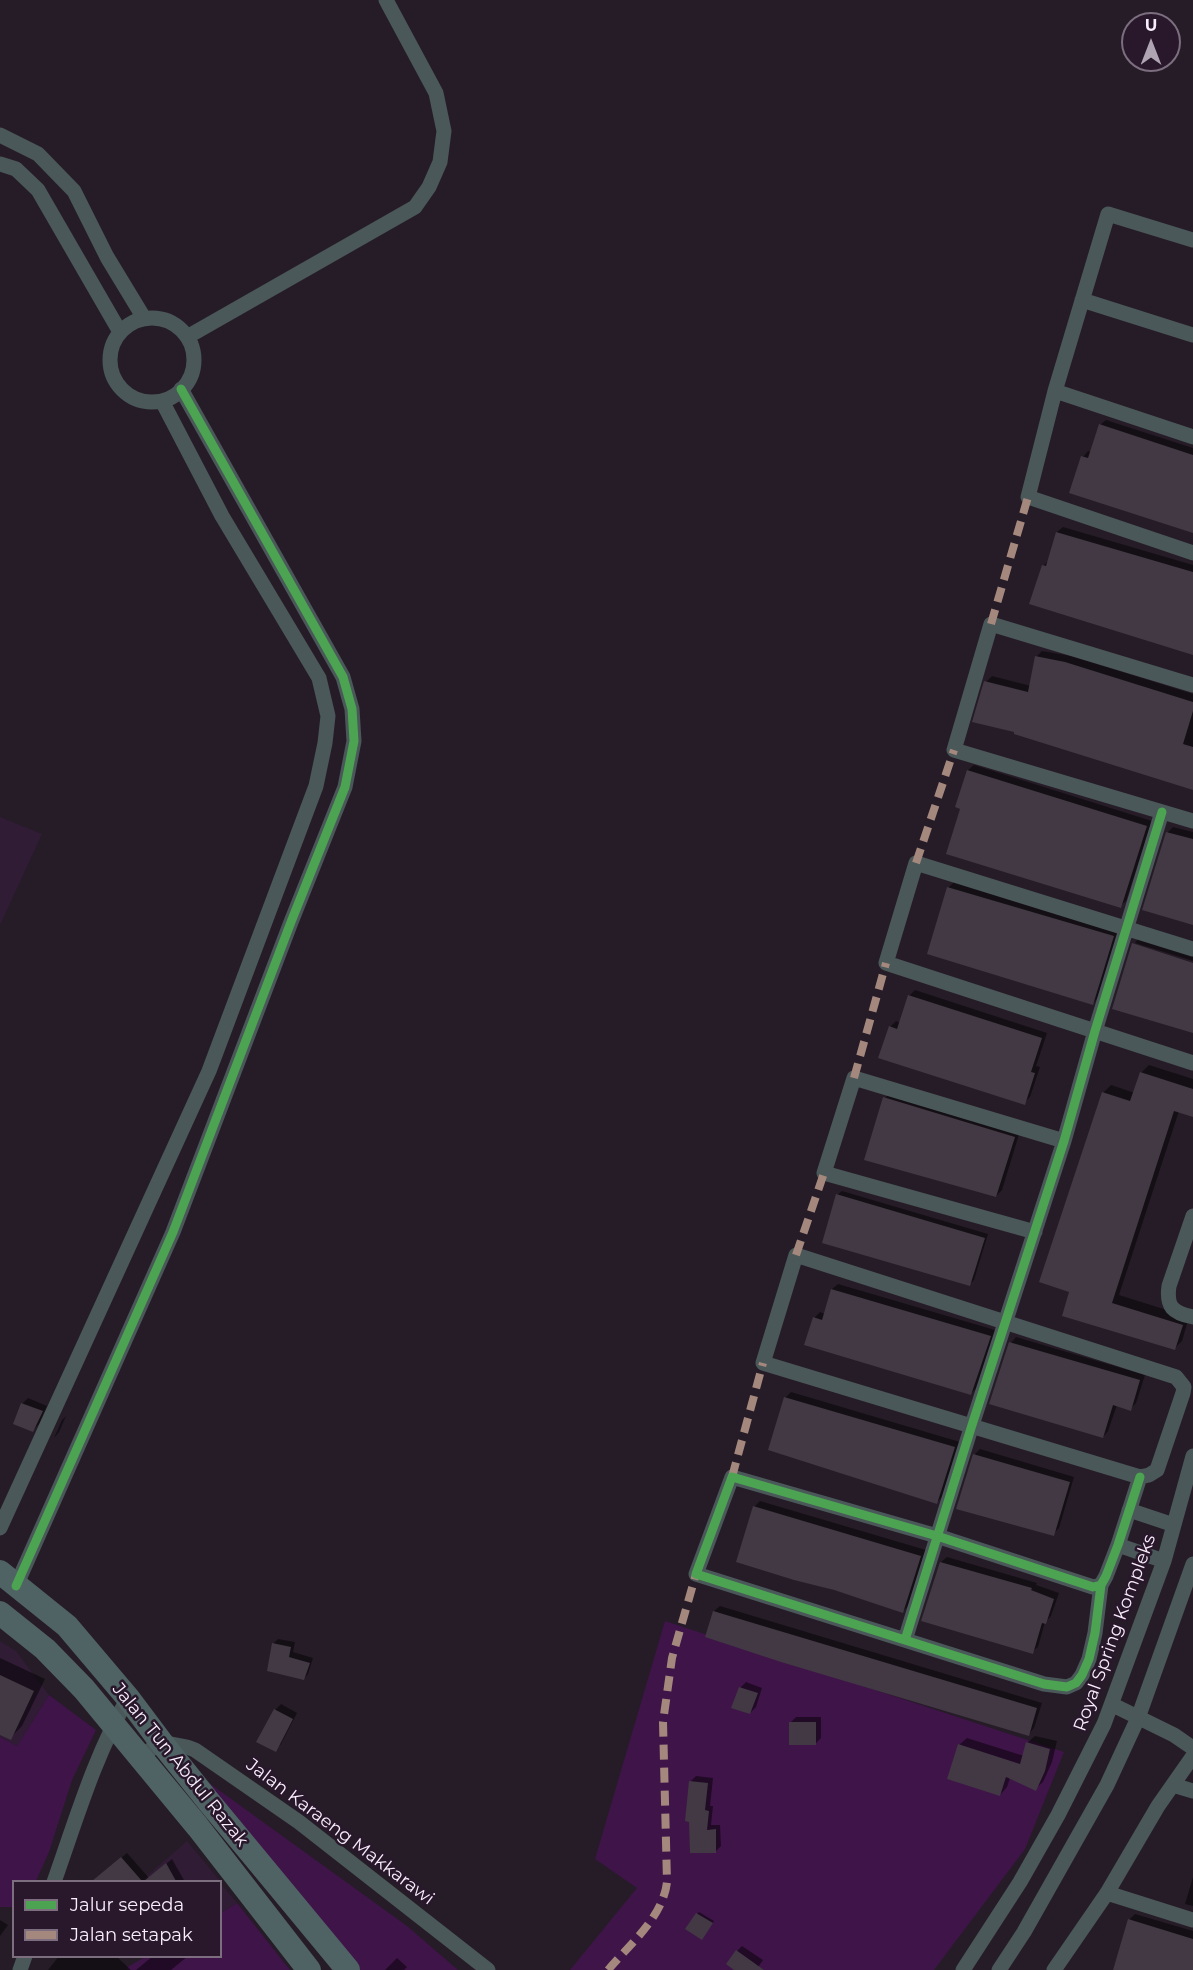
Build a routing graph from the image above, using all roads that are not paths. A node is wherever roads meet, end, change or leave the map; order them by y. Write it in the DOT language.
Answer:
graph roads {
  1 [pos="386,0"];
  2 [pos="0,135"];
  3 [pos="0,164"];
  4 [pos="1193,240"];
  5 [pos="1082,300"];
  6 [pos="144,318"];
  7 [pos="120,332"];
  8 [pos="1193,335"];
  9 [pos="187,337"];
  10 [pos="182,389"];
  11 [pos="1055,391"];
  12 [pos="162,401"];
  13 [pos="1193,437"];
  14 [pos="1193,553"];
  15 [pos="1193,685"];
  16 [pos="1162,812"];
  17 [pos="1193,821"];
  18 [pos="1125,929"];
  19 [pos="1193,949"];
  20 [pos="1095,1032"];
  21 [pos="1193,1063"];
  22 [pos="1064,1141"];
  23 [pos="1193,1216"];
  24 [pos="1035,1232"];
  25 [pos="1193,1317"];
  26 [pos="1006,1322"];
  27 [pos="972,1425"];
  28 [pos="1193,1456"];
  29 [pos="1140,1477"];
  30 [pos="1129,1510"];
  31 [pos="1174,1525"];
  32 [pos="0,1528"];
  33 [pos="937,1536"];
  34 [pos="1118,1545"];
  35 [pos="1164,1561"];
  36 [pos="1193,1564"];
  37 [pos="8,1579"];
  38 [pos="1101,1585"];
  39 [pos="0,1613"];
  40 [pos="905,1640"];
  41 [pos="128,1698"];
  42 [pos="1113,1705"];
  43 [pos="1138,1718"];
  44 [pos="112,1724"];
  45 [pos="160,1742"];
  46 [pos="1193,1748"];
  47 [pos="1193,1756"];
  48 [pos="139,1758"];
  49 [pos="1173,1785"];
  50 [pos="1193,1791"];
  51 [pos="54,1880"];
  52 [pos="1107,1893"];
  53 [pos="1193,1920"];
  54 [pos="309,1970"];
  55 [pos="348,1970"];
  56 [pos="488,1970"];
  57 [pos="963,1970"];
  58 [pos="999,1970"];
  59 [pos="1054,1970"];
  1 -- 9 [label="street"];
  2 -- 6 [label="street"];
  3 -- 7 [label="street"];
  4 -- 5 [label="street"];
  5 -- 8 [label="street"];
  5 -- 11 [label="street"];
  6 -- 7 [label="street"];
  6 -- 9 [label="street"];
  7 -- 12 [label="street"];
  9 -- 10 [label="street"];
  10 -- 12 [label="street"];
  10 -- 37 [label="street"];
  11 -- 13 [label="street"];
  11 -- 14 [label="street"];
  12 -- 32 [label="street"];
  15 -- 16 [label="street"];
  16 -- 17 [label="street"];
  16 -- 18 [label="street"];
  18 -- 19 [label="street"];
  18 -- 20 [label="street"];
  18 -- 20 [label="street"];
  20 -- 21 [label="street"];
  20 -- 22 [label="street"];
  22 -- 24 [label="street"];
  22 -- 24 [label="street"];
  23 -- 25 [label="street"];
  24 -- 26 [label="street"];
  26 -- 27 [label="street"];
  26 -- 27 [label="street"];
  26 -- 29 [label="street"];
  27 -- 29 [label="street"];
  27 -- 33 [label="street"];
  28 -- 31 [label="street, Royal Spring Kompleks"];
  29 -- 30 [label="street"];
  30 -- 31 [label="street"];
  30 -- 34 [label="street"];
  31 -- 35 [label="street, Royal Spring Kompleks"];
  33 -- 38 [label="street"];
  33 -- 40 [label="street"];
  33 -- 40 [label="street"];
  34 -- 35 [label="street"];
  34 -- 38 [label="street"];
  35 -- 42 [label="street, Royal Spring Kompleks"];
  36 -- 43 [label="street"];
  37 -- 41 [label="main road, Jalan Tun Abdul Razak"];
  38 -- 40 [label="street"];
  39 -- 44 [label="main road, Jalan Tun Abdul Razak"];
  41 -- 44 [label="street"];
  41 -- 45 [label="main road, Jalan Tun Abdul Razak"];
  42 -- 43 [label="street"];
  42 -- 57 [label="street, Royal Spring Kompleks"];
  43 -- 46 [label="street"];
  43 -- 58 [label="street"];
  44 -- 48 [label="main road, Jalan Tun Abdul Razak"];
  44 -- 51 [label="street"];
  45 -- 48 [label="street"];
  45 -- 55 [label="main road, Jalan Tun Abdul Razak"];
  45 -- 56 [label="street, Jalan Karaeng Makkarawi"];
  47 -- 49 [label="street"];
  48 -- 54 [label="main road, Jalan Tun Abdul Razak"];
  49 -- 50 [label="street"];
  49 -- 52 [label="street"];
  52 -- 53 [label="street"];
  52 -- 59 [label="street"];
}
